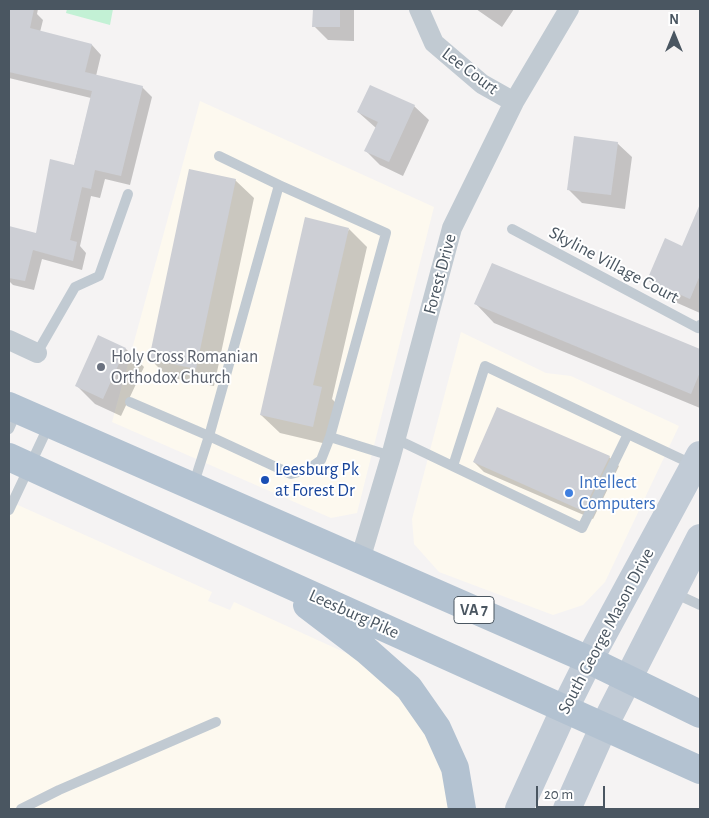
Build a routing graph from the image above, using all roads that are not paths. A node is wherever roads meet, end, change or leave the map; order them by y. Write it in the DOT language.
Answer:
graph roads {
  1 [pos="419,9"];
  2 [pos="569,9"];
  3 [pos="514,102"];
  4 [pos="219,156"];
  5 [pos="279,185"];
  6 [pos="128,194"];
  7 [pos="512,229"];
  8 [pos="700,324"];
  9 [pos="9,340"];
  10 [pos="37,353"];
  11 [pos="130,402"];
  12 [pos="12,415"];
  13 [pos="49,424"];
  14 [pos="628,434"];
  15 [pos="209,436"];
  16 [pos="330,437"];
  17 [pos="393,448"];
  18 [pos="697,460"];
  19 [pos="19,462"];
  20 [pos="453,466"];
  21 [pos="193,487"];
  22 [pos="9,510"];
  23 [pos="700,538"];
  24 [pos="360,560"];
  25 [pos="243,564"];
  26 [pos="672,592"];
  27 [pos="700,605"];
  28 [pos="589,660"];
  29 [pos="627,680"];
  30 [pos="565,708"];
  31 [pos="700,714"];
  32 [pos="216,722"];
  33 [pos="604,726"];
  34 [pos="700,770"];
  35 [pos="21,809"];
  36 [pos="462,809"];
  37 [pos="519,809"];
  38 [pos="567,809"];
  1 -- 3 [label="street, Lee Court"];
  2 -- 3 [label="street, Forest Drive"];
  3 -- 17 [label="street, Forest Drive"];
  4 -- 5 [label="lane"];
  5 -- 15 [label="lane"];
  5 -- 16 [label="lane"];
  6 -- 10 [label="lane"];
  7 -- 8 [label="lane, Skyline Village Court"];
  9 -- 10 [label="street"];
  11 -- 15 [label="lane"];
  12 -- 13 [label="main road, VA 7"];
  13 -- 19 [label="lane"];
  13 -- 21 [label="main road, VA 7"];
  14 -- 18 [label="lane"];
  14 -- 20 [label="lane"];
  14 -- 20 [label="lane"];
  15 -- 16 [label="lane"];
  15 -- 21 [label="lane"];
  16 -- 17 [label="lane"];
  17 -- 20 [label="lane"];
  17 -- 24 [label="street, Forest Drive"];
  18 -- 28 [label="main road, South George Mason Drive"];
  19 -- 22 [label="lane"];
  19 -- 25 [label="main road, Leesburg Pike"];
  21 -- 24 [label="main road, VA 7"];
  23 -- 26 [label="main road"];
  24 -- 28 [label="main road, VA 7"];
  25 -- 30 [label="main road, Leesburg Pike"];
  25 -- 36 [label="main road"];
  26 -- 27 [label="lane"];
  26 -- 29 [label="main road"];
  28 -- 29 [label="main road, VA 7"];
  28 -- 30 [label="main road, South George Mason Drive"];
  29 -- 31 [label="main road, VA 7"];
  29 -- 33 [label="main road"];
  30 -- 33 [label="main road, Leesburg Pike"];
  30 -- 37 [label="main road, South George Mason Drive"];
  32 -- 35 [label="lane"];
  33 -- 34 [label="main road, Leesburg Pike"];
  33 -- 38 [label="main road"];
}
